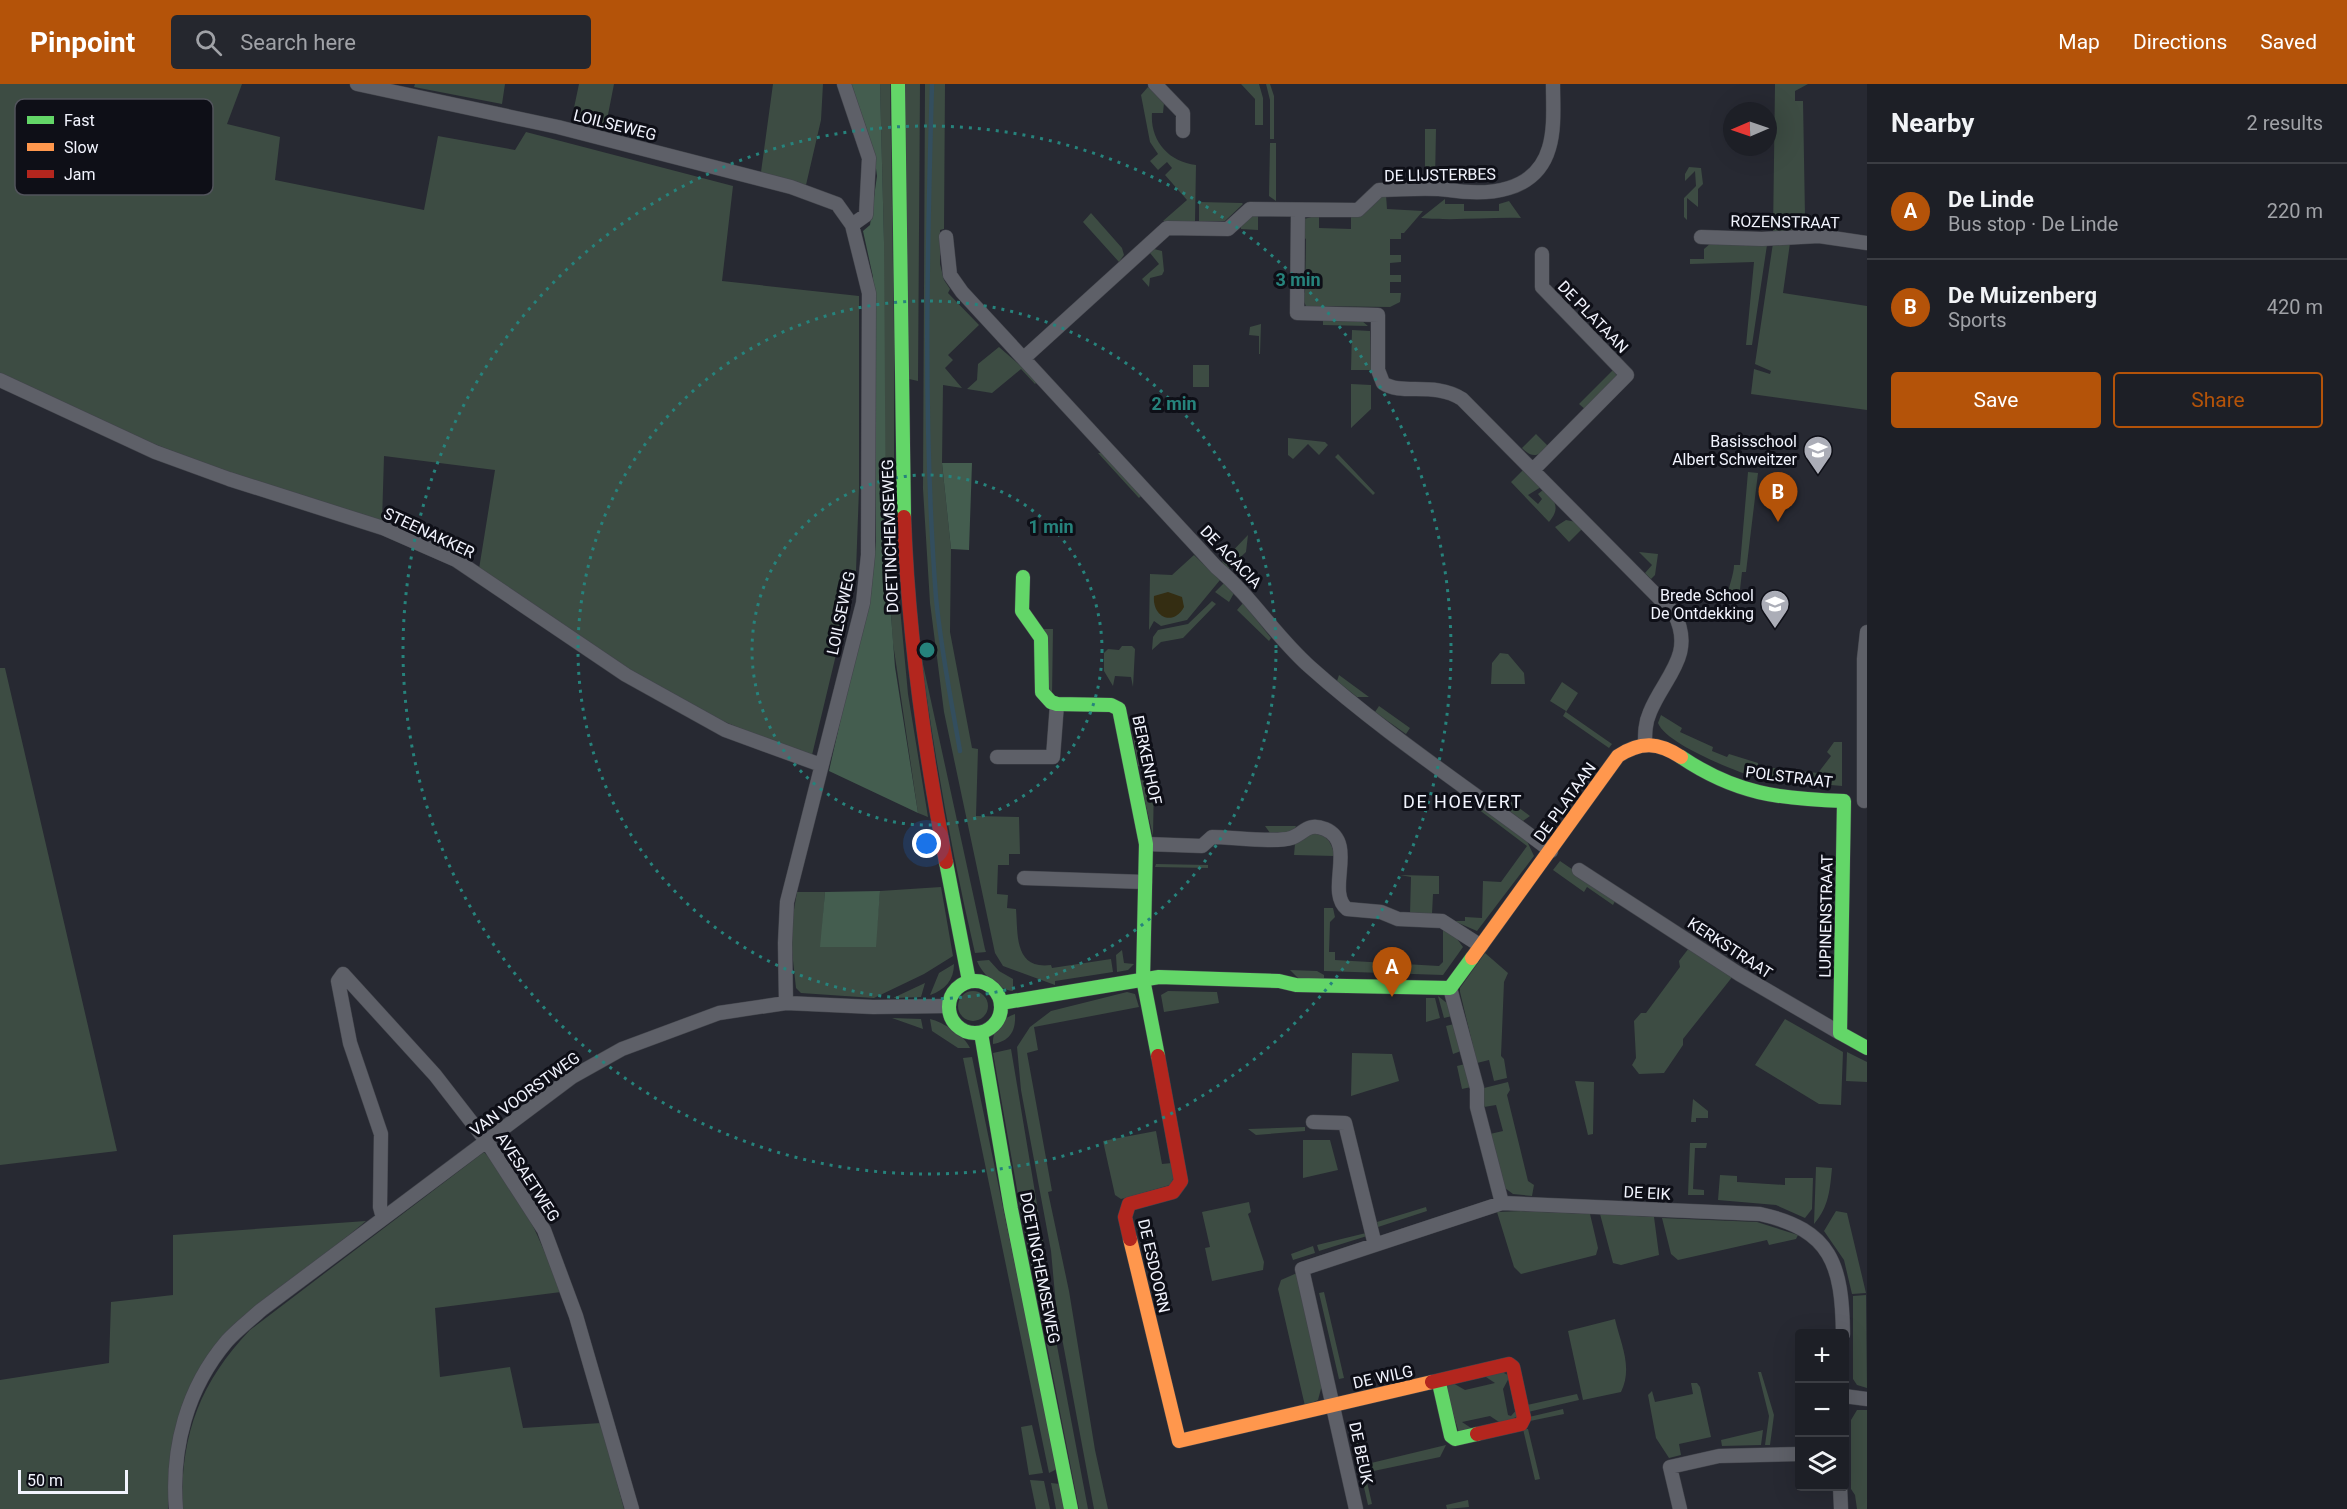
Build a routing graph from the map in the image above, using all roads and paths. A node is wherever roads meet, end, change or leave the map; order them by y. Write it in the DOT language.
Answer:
graph roads {
  1 [pos="357,84"];
  2 [pos="844,84"];
  3 [pos="898,84"];
  4 [pos="1155,84"];
  5 [pos="1553,84"];
  6 [pos="1183,131"];
  7 [pos="1298,210"];
  8 [pos="852,225"];
  9 [pos="946,237"];
  10 [pos="1701,237"];
  11 [pos="1867,243"];
  12 [pos="1542,254"];
  13 [pos="1024,358"];
  14 [pos="0,380"];
  15 [pos="1533,469"];
  16 [pos="1023,577"];
  17 [pos="1867,632"];
  18 [pos="1865,672"];
  19 [pos="1057,704"];
  20 [pos="1645,745"];
  21 [pos="997,757"];
  22 [pos="820,765"];
  23 [pos="1844,801"];
  24 [pos="1865,801"];
  25 [pos="1146,844"];
  26 [pos="1551,850"];
  27 [pos="1579,870"];
  28 [pos="1024,878"];
  29 [pos="1145,882"];
  30 [pos="1481,945"];
  31 [pos="1143,979"];
  32 [pos="969,981"];
  33 [pos="1450,988"];
  34 [pos="786,1003"];
  35 [pos="1001,1003"];
  36 [pos="948,1006"];
  37 [pos="981,1033"];
  38 [pos="1840,1033"];
  39 [pos="1867,1048"];
  40 [pos="1313,1122"];
  41 [pos="487,1142"];
  42 [pos="1502,1203"];
  43 [pos="383,1218"];
  44 [pos="1375,1245"];
  45 [pos="1843,1329"];
  46 [pos="1439,1383"];
  47 [pos="1849,1397"];
  48 [pos="1867,1399"];
  49 [pos="1333,1405"];
  50 [pos="1795,1454"];
  51 [pos="1840,1491"];
  52 [pos="176,1509"];
  53 [pos="632,1509"];
  54 [pos="1071,1509"];
  55 [pos="1356,1509"];
  56 [pos="1680,1509"];
  57 [pos="1841,1509"];
  1 -- 8 [label="street, LOILSEWEG"];
  2 -- 8 [label="street"];
  3 -- 32 [label="street, DOETINCHEMSEWEG"];
  4 -- 6 [label="street"];
  5 -- 7 [label="street, DE LIJSTERBES"];
  7 -- 13 [label="street, DE LIJSTERBES"];
  7 -- 15 [label="street"];
  8 -- 22 [label="street, LOILSEWEG"];
  9 -- 13 [label="street, DE ACACIA"];
  10 -- 11 [label="street, ROZENSTRAAT"];
  12 -- 15 [label="street, DE PLATAAN"];
  13 -- 26 [label="street, DE ACACIA"];
  14 -- 22 [label="street, STEENAKKER"];
  15 -- 20 [label="street"];
  16 -- 19 [label="street"];
  17 -- 18 [label="street"];
  18 -- 24 [label="street"];
  19 -- 21 [label="street"];
  19 -- 25 [label="street, BERKENHOF"];
  20 -- 23 [label="street, POLSTRAAT"];
  20 -- 26 [label="street, DE PLATAAN"];
  22 -- 34 [label="street, LOILSEWEG"];
  23 -- 24 [label="street, POLSTRAAT"];
  23 -- 38 [label="street, LUPINENSTRAAT"];
  25 -- 29 [label="street, BERKENHOF"];
  25 -- 30 [label="street"];
  26 -- 30 [label="street, DE PLATAAN"];
  27 -- 38 [label="street, KERKSTRAAT"];
  28 -- 29 [label="street"];
  29 -- 31 [label="street, BERKENHOF"];
  30 -- 33 [label="street, DE PLATAAN"];
  31 -- 33 [label="street"];
  31 -- 35 [label="street"];
  31 -- 49 [label="street, DE ESDOORN"];
  32 -- 35 [label="street"];
  32 -- 36 [label="street"];
  33 -- 42 [label="street"];
  34 -- 36 [label="street, VAN VOORSTWEG"];
  34 -- 41 [label="street, VAN VOORSTWEG"];
  35 -- 37 [label="street"];
  36 -- 37 [label="street"];
  37 -- 54 [label="street, DOETINCHEMSEWEG"];
  38 -- 39 [label="street, KERKSTRAAT"];
  40 -- 44 [label="street"];
  41 -- 43 [label="street, VAN VOORSTWEG"];
  41 -- 43 [label="street, AVESAETWEG"];
  41 -- 53 [label="street, AVESAETWEG"];
  42 -- 44 [label="street, DE EIK"];
  42 -- 45 [label="street, DE EIK"];
  43 -- 52 [label="street, VAN VOORSTWEG"];
  44 -- 49 [label="street, DE EIK"];
  46 -- 46 [label="street, DE WILG"];
  46 -- 49 [label="street, DE WILG"];
  47 -- 48 [label="street"];
  49 -- 55 [label="street, DE BEUK"];
  50 -- 56 [label="street"];
  51 -- 57 [label="street"];
}
